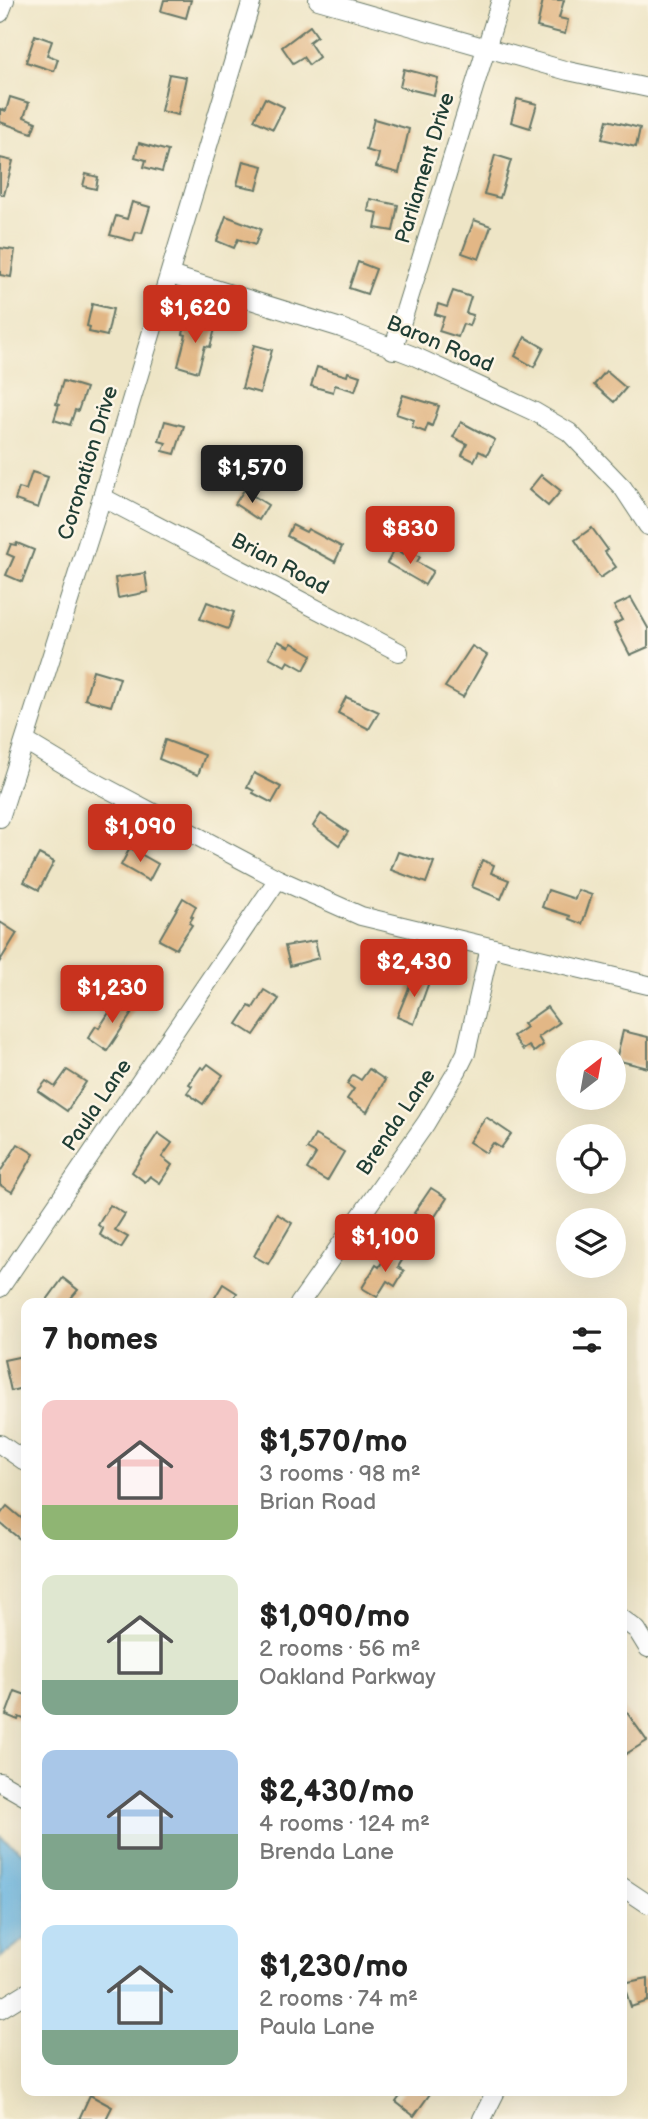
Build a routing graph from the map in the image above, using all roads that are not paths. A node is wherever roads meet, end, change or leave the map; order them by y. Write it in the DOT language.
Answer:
graph roads {
  1 [pos="5,0"];
  2 [pos="251,0"];
  3 [pos="318,0"];
  4 [pos="501,0"];
  5 [pos="0,13"];
  6 [pos="485,48"];
  7 [pos="648,88"];
  8 [pos="170,275"];
  9 [pos="393,350"];
  10 [pos="102,497"];
  11 [pos="648,526"];
  12 [pos="399,652"];
  13 [pos="25,741"];
  14 [pos="0,818"];
  15 [pos="278,879"];
  16 [pos="490,947"];
  17 [pos="648,985"];
  18 [pos="0,1288"];
  19 [pos="303,1298"];
  20 [pos="0,1444"];
  21 [pos="21,1459"];
  22 [pos="627,1623"];
  23 [pos="648,1648"];
  24 [pos="0,1782"];
  25 [pos="21,1794"];
  26 [pos="627,1895"];
  27 [pos="648,1904"];
  28 [pos="21,1996"];
  29 [pos="0,2009"];
  30 [pos="494,2096"];
  31 [pos="482,2119"];
  1 -- 5 [label="street"];
  2 -- 8 [label="street, Coronation Drive"];
  3 -- 6 [label="street"];
  4 -- 6 [label="street, Parliament Drive"];
  6 -- 7 [label="street"];
  6 -- 9 [label="street, Parliament Drive"];
  8 -- 9 [label="street, Baron Road"];
  8 -- 10 [label="street, Coronation Drive"];
  9 -- 11 [label="street, Baron Road"];
  10 -- 12 [label="street, Brian Road"];
  10 -- 13 [label="street, Coronation Drive"];
  13 -- 14 [label="street, Coronation Drive"];
  13 -- 15 [label="street"];
  15 -- 16 [label="street"];
  15 -- 18 [label="street, Paula Lane"];
  16 -- 17 [label="street"];
  16 -- 19 [label="street, Brenda Lane"];
  20 -- 21 [label="street"];
  22 -- 23 [label="street"];
  24 -- 25 [label="street"];
  26 -- 27 [label="street"];
  28 -- 29 [label="street"];
  30 -- 31 [label="street"];
}
